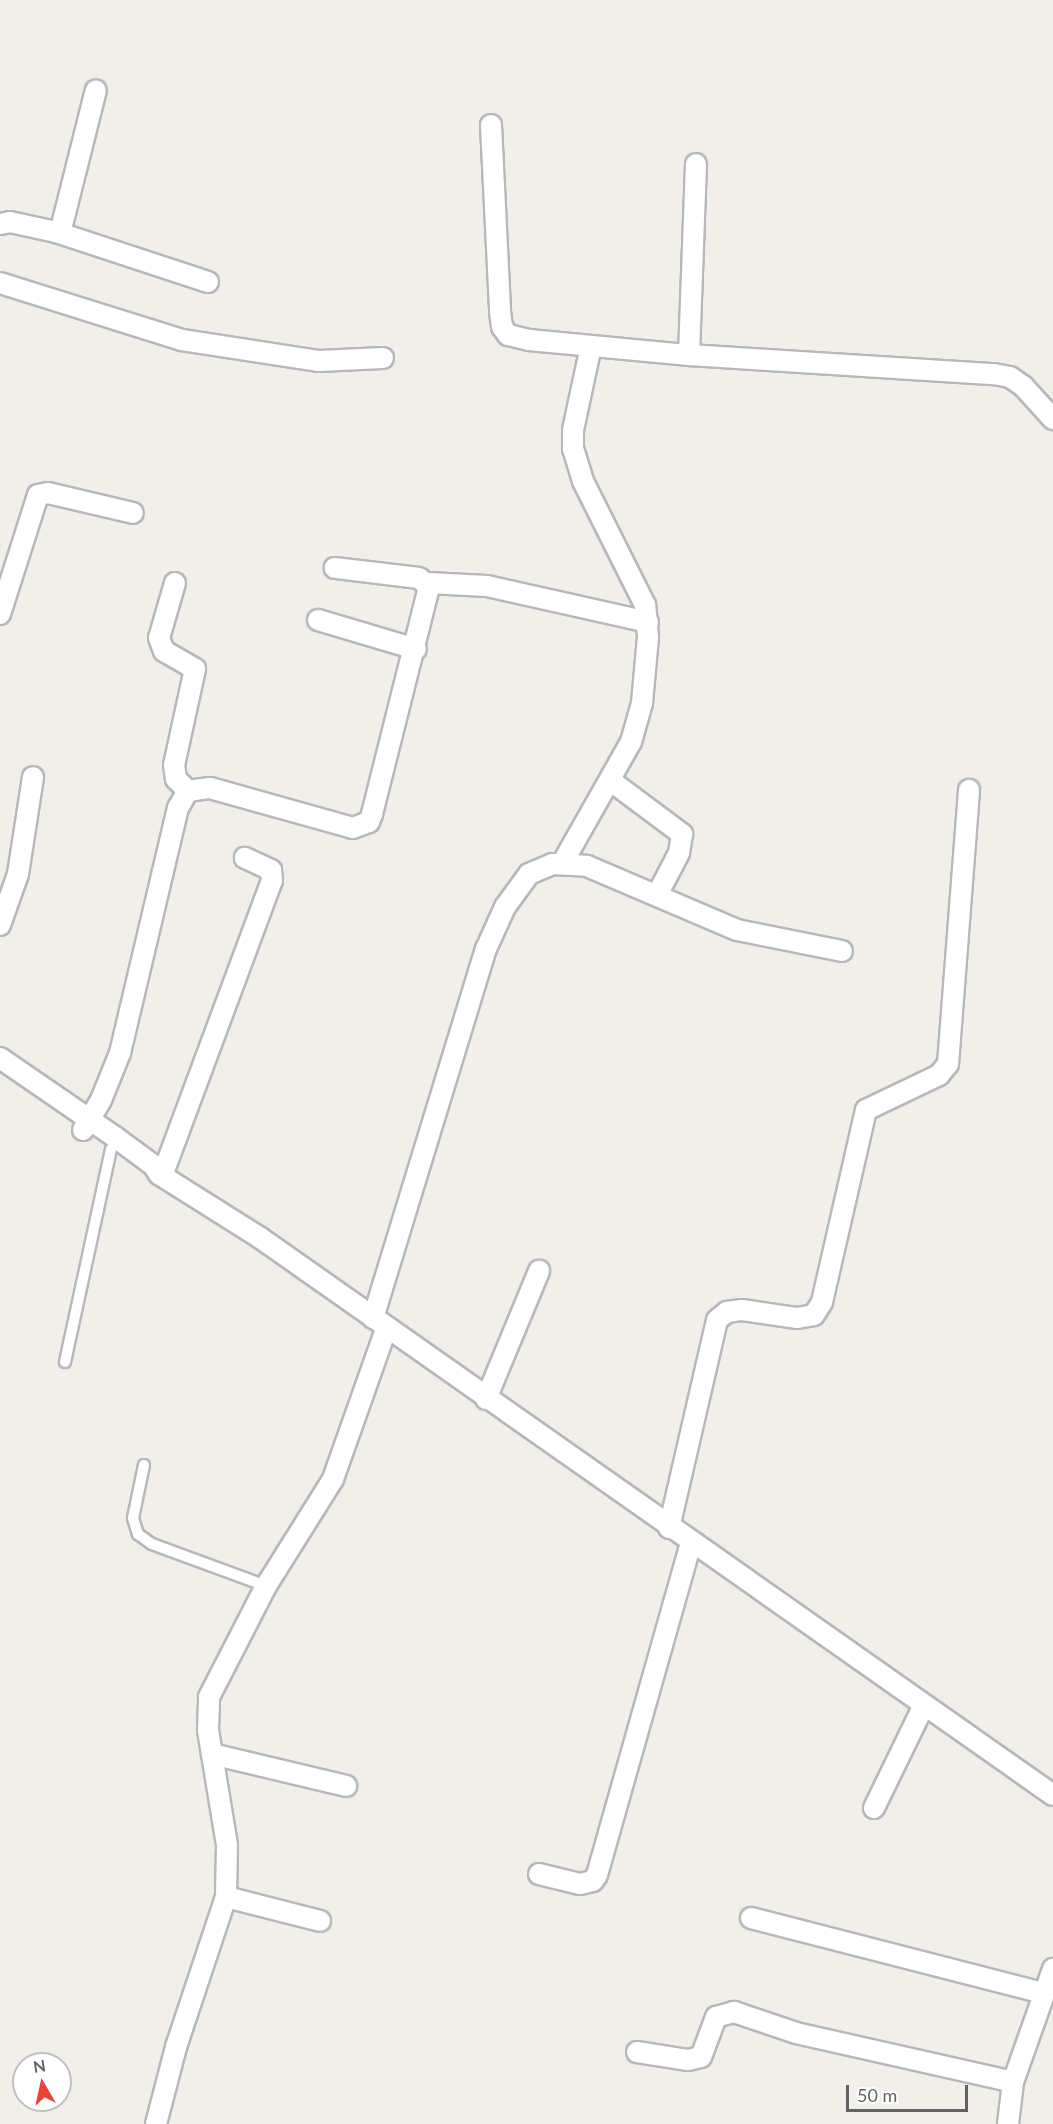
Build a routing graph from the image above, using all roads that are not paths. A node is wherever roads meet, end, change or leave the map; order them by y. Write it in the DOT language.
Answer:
graph roads {
  1 [pos="96,90"];
  2 [pos="492,125"];
  3 [pos="696,164"];
  4 [pos="0,224"];
  5 [pos="60,233"];
  6 [pos="208,282"];
  7 [pos="0,283"];
  8 [pos="591,346"];
  9 [pos="689,355"];
  10 [pos="383,358"];
  11 [pos="1053,419"];
  12 [pos="134,513"];
  13 [pos="335,568"];
  14 [pos="175,583"];
  15 [pos="428,583"];
  16 [pos="0,614"];
  17 [pos="318,620"];
  18 [pos="648,622"];
  19 [pos="416,649"];
  20 [pos="33,777"];
  21 [pos="611,781"];
  22 [pos="188,790"];
  23 [pos="969,790"];
  24 [pos="245,858"];
  25 [pos="563,862"];
  26 [pos="657,896"];
  27 [pos="0,925"];
  28 [pos="842,951"];
  29 [pos="0,1058"];
  30 [pos="0,1073"];
  31 [pos="87,1125"];
  32 [pos="111,1149"];
  33 [pos="160,1175"];
  34 [pos="539,1271"];
  35 [pos="380,1324"];
  36 [pos="65,1362"];
  37 [pos="486,1399"];
  38 [pos="144,1465"];
  39 [pos="669,1528"];
  40 [pos="691,1543"];
  41 [pos="266,1586"];
  42 [pos="924,1705"];
  43 [pos="212,1754"];
  44 [pos="346,1786"];
  45 [pos="1051,1789"];
  46 [pos="874,1808"];
  47 [pos="539,1874"];
  48 [pos="226,1897"];
  49 [pos="751,1918"];
  50 [pos="320,1921"];
  51 [pos="1053,1969"];
  52 [pos="1044,1993"];
  53 [pos="637,2052"];
  54 [pos="1013,2082"];
  55 [pos="156,2124"];
  56 [pos="1008,2124"];
  1 -- 5 [label="street"];
  2 -- 8 [label="street"];
  3 -- 9 [label="street"];
  4 -- 5 [label="street"];
  5 -- 6 [label="street"];
  7 -- 10 [label="street"];
  8 -- 9 [label="street"];
  8 -- 18 [label="street"];
  9 -- 11 [label="street"];
  12 -- 16 [label="street"];
  13 -- 15 [label="street"];
  14 -- 22 [label="street"];
  15 -- 18 [label="street"];
  15 -- 19 [label="street"];
  17 -- 19 [label="street"];
  18 -- 21 [label="street"];
  19 -- 22 [label="street"];
  20 -- 27 [label="street"];
  21 -- 25 [label="street"];
  21 -- 26 [label="street"];
  22 -- 31 [label="street"];
  23 -- 39 [label="street"];
  24 -- 33 [label="street"];
  25 -- 26 [label="street"];
  25 -- 35 [label="street"];
  26 -- 28 [label="street"];
  29 -- 31 [label="street"];
  30 -- 31 [label="street"];
  31 -- 32 [label="street"];
  31 -- 33 [label="street"];
  32 -- 33 [label="street"];
  32 -- 36 [label="lane"];
  33 -- 35 [label="street"];
  34 -- 37 [label="street"];
  35 -- 37 [label="street"];
  35 -- 41 [label="street"];
  37 -- 39 [label="street"];
  38 -- 41 [label="lane"];
  39 -- 40 [label="street"];
  40 -- 42 [label="street"];
  40 -- 47 [label="street"];
  41 -- 43 [label="street"];
  42 -- 45 [label="street"];
  42 -- 46 [label="street"];
  43 -- 44 [label="street"];
  43 -- 48 [label="street"];
  48 -- 50 [label="street"];
  48 -- 55 [label="street"];
  49 -- 52 [label="street"];
  51 -- 52 [label="street"];
  52 -- 54 [label="street"];
  53 -- 54 [label="street"];
  54 -- 56 [label="street"];
}
